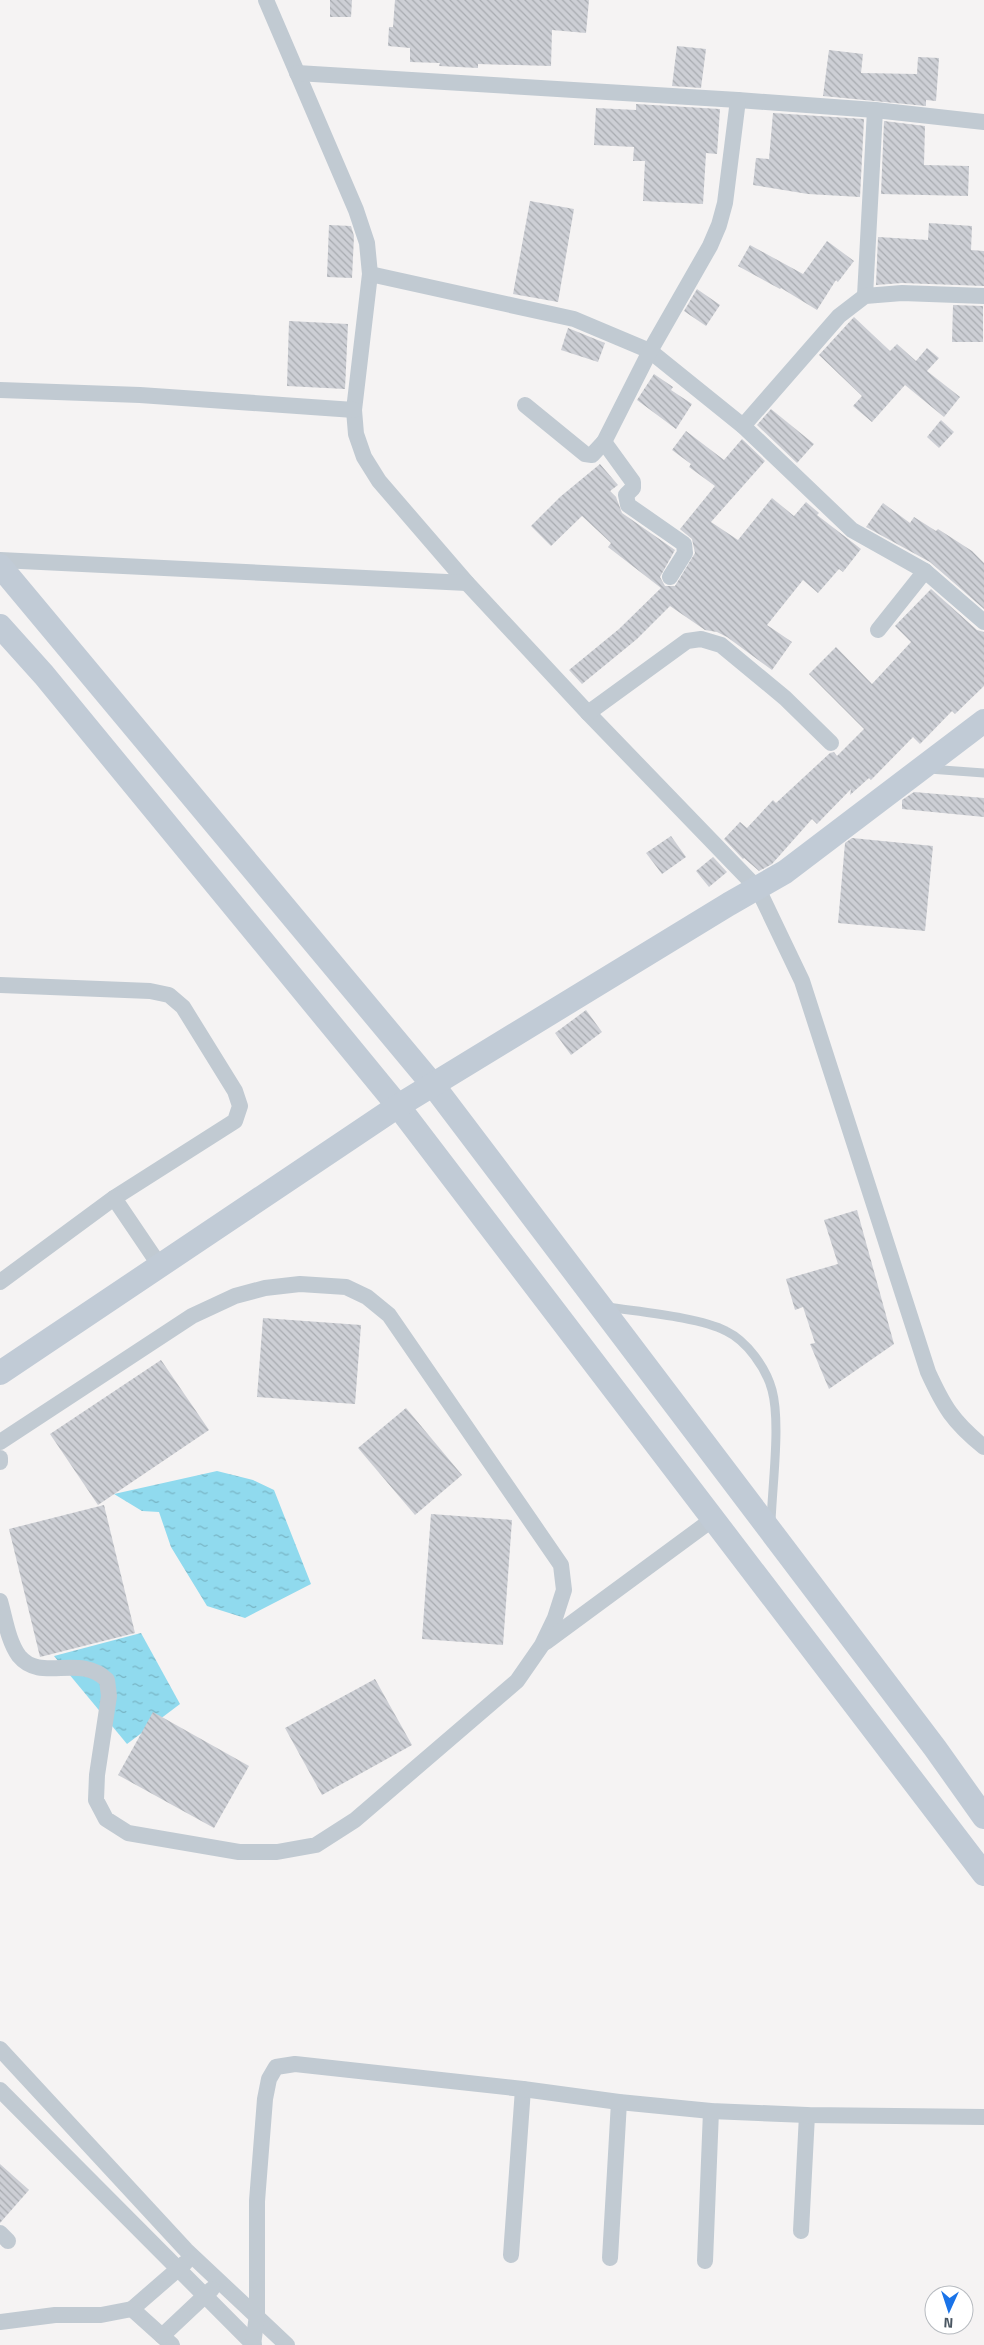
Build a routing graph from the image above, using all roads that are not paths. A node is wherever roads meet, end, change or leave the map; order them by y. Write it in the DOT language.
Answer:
graph roads {
  1 [pos="266,0"];
  2 [pos="297,73"];
  3 [pos="738,100"];
  4 [pos="875,110"];
  5 [pos="984,122"];
  6 [pos="370,274"];
  7 [pos="865,296"];
  8 [pos="984,296"];
  9 [pos="650,351"];
  10 [pos="0,390"];
  11 [pos="525,405"];
  12 [pos="354,410"];
  13 [pos="743,426"];
  14 [pos="604,442"];
  15 [pos="0,560"];
  16 [pos="0,566"];
  17 [pos="925,571"];
  18 [pos="670,577"];
  19 [pos="468,583"];
  20 [pos="984,622"];
  21 [pos="0,626"];
  22 [pos="878,630"];
  23 [pos="588,713"];
  24 [pos="984,721"];
  25 [pos="831,743"];
  26 [pos="921,768"];
  27 [pos="984,773"];
  28 [pos="758,889"];
  29 [pos="0,985"];
  30 [pos="433,1085"];
  31 [pos="398,1106"];
  32 [pos="114,1198"];
  33 [pos="160,1266"];
  34 [pos="0,1282"];
  35 [pos="599,1305"];
  36 [pos="0,1373"];
  37 [pos="0,1442"];
  38 [pos="984,1447"];
  39 [pos="713,1519"];
  40 [pos="770,1531"];
  41 [pos="0,1601"];
  42 [pos="542,1645"];
  43 [pos="984,1817"];
  44 [pos="984,1874"];
  45 [pos="0,2049"];
  46 [pos="523,2089"];
  47 [pos="0,2090"];
  48 [pos="619,2102"];
  49 [pos="711,2110"];
  50 [pos="807,2115"];
  51 [pos="984,2117"];
  52 [pos="801,2231"];
  53 [pos="511,2255"];
  54 [pos="193,2257"];
  55 [pos="610,2258"];
  56 [pos="705,2261"];
  57 [pos="178,2270"];
  58 [pos="219,2283"];
  59 [pos="204,2296"];
  60 [pos="132,2309"];
  61 [pos="257,2316"];
  62 [pos="0,2322"];
  63 [pos="167,2340"];
  64 [pos="253,2345"];
  65 [pos="287,2345"];
  1 -- 2 [label="street"];
  2 -- 3 [label="street"];
  2 -- 6 [label="street"];
  3 -- 4 [label="street"];
  3 -- 9 [label="street"];
  4 -- 5 [label="street"];
  4 -- 7 [label="street"];
  6 -- 9 [label="street"];
  6 -- 12 [label="street"];
  7 -- 8 [label="street"];
  7 -- 13 [label="street"];
  9 -- 13 [label="street"];
  9 -- 14 [label="street"];
  10 -- 12 [label="street"];
  11 -- 14 [label="street"];
  12 -- 19 [label="street"];
  13 -- 17 [label="street"];
  14 -- 18 [label="street"];
  15 -- 19 [label="street"];
  16 -- 30 [label="main road"];
  17 -- 20 [label="street"];
  17 -- 22 [label="street"];
  19 -- 23 [label="street"];
  21 -- 31 [label="main road"];
  23 -- 25 [label="street"];
  23 -- 28 [label="street"];
  24 -- 26 [label="main road"];
  26 -- 27 [label="lane"];
  26 -- 28 [label="main road"];
  28 -- 30 [label="main road"];
  28 -- 38 [label="street"];
  29 -- 32 [label="street"];
  30 -- 31 [label="main road"];
  30 -- 35 [label="main road"];
  31 -- 33 [label="main road"];
  31 -- 39 [label="main road"];
  32 -- 33 [label="street"];
  32 -- 34 [label="street"];
  33 -- 36 [label="main road"];
  35 -- 40 [label="main road"];
  35 -- 40 [label="lane"];
  37 -- 42 [label="street"];
  39 -- 42 [label="street"];
  39 -- 44 [label="main road"];
  40 -- 43 [label="main road"];
  41 -- 42 [label="street"];
  45 -- 54 [label="street"];
  46 -- 48 [label="street"];
  46 -- 53 [label="street"];
  46 -- 61 [label="street"];
  47 -- 57 [label="street"];
  48 -- 49 [label="street"];
  48 -- 55 [label="street"];
  49 -- 50 [label="street"];
  49 -- 56 [label="street"];
  50 -- 51 [label="street"];
  50 -- 52 [label="street"];
  54 -- 57 [label="street"];
  54 -- 58 [label="street"];
  57 -- 59 [label="street"];
  57 -- 60 [label="street"];
  58 -- 59 [label="street"];
  58 -- 61 [label="street"];
  59 -- 63 [label="street"];
  59 -- 64 [label="street"];
  60 -- 62 [label="street"];
  60 -- 63 [label="street"];
  61 -- 64 [label="street"];
  61 -- 65 [label="street"];
}
